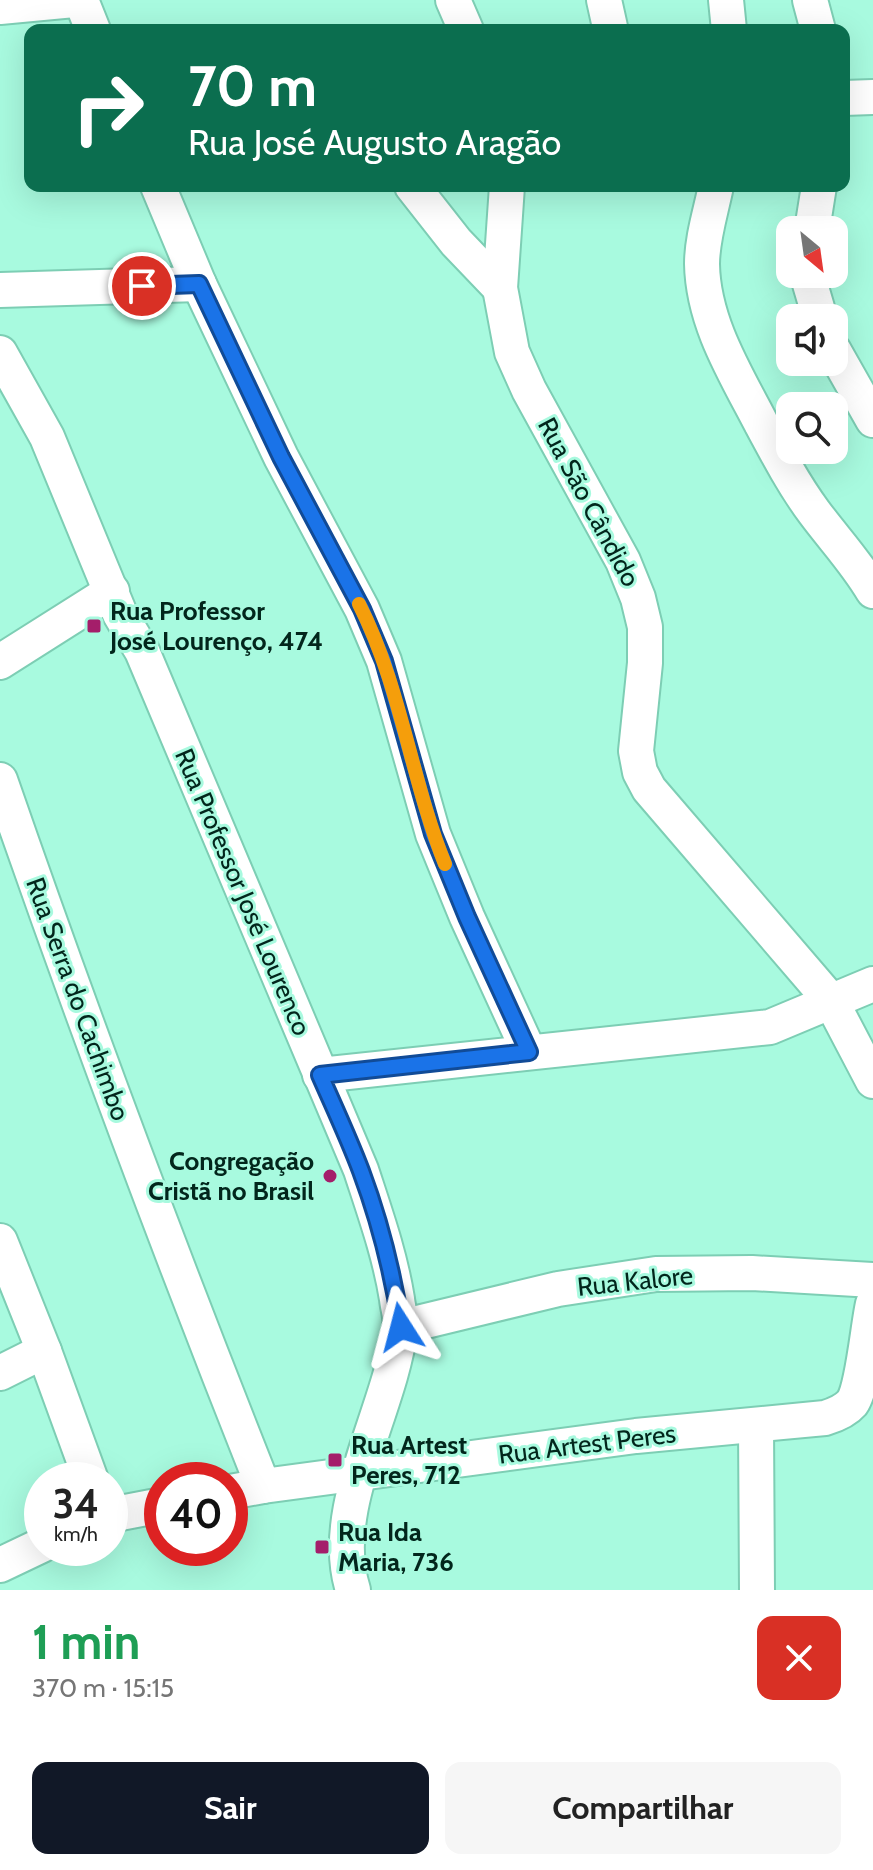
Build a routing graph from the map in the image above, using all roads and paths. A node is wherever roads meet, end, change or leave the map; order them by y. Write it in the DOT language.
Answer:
graph roads {
  1 [pos="74,0"];
  2 [pos="81,0"];
  3 [pos="453,0"];
  4 [pos="726,0"];
  5 [pos="810,0"];
  6 [pos="0,7"];
  7 [pos="91,24"];
  8 [pos="463,24"];
  9 [pos="728,24"];
  10 [pos="816,24"];
  11 [pos="873,97"];
  12 [pos="850,98"];
  13 [pos="161,192"];
  14 [pos="417,192"];
  15 [pos="507,192"];
  16 [pos="715,192"];
  17 [pos="818,192"];
  18 [pos="814,216"];
  19 [pos="199,284"];
  20 [pos="500,288"];
  21 [pos="0,290"];
  22 [pos="0,353"];
  23 [pos="848,376"];
  24 [pos="873,420"];
  25 [pos="112,591"];
  26 [pos="873,591"];
  27 [pos="0,662"];
  28 [pos="0,780"];
  29 [pos="873,984"];
  30 [pos="831,1001"];
  31 [pos="529,1052"];
  32 [pos="320,1075"];
  33 [pos="873,1081"];
  34 [pos="0,1241"];
  35 [pos="873,1280"];
  36 [pos="872,1312"];
  37 [pos="401,1327"];
  38 [pos="44,1351"];
  39 [pos="0,1373"];
  40 [pos="863,1404"];
  41 [pos="756,1425"];
  42 [pos="84,1462"];
  43 [pos="237,1462"];
  44 [pos="360,1474"];
  45 [pos="248,1489"];
  46 [pos="24,1554"];
  47 [pos="0,1565"];
  48 [pos="353,1590"];
  49 [pos="757,1590"];
  1 -- 6 [label="street"];
  2 -- 7 [label="street"];
  3 -- 8 [label="street"];
  4 -- 9 [label="street"];
  5 -- 10 [label="street"];
  11 -- 12 [label="street"];
  13 -- 19 [label="street"];
  14 -- 20 [label="street"];
  15 -- 20 [label="street, Rua São Cândido"];
  16 -- 26 [label="street"];
  17 -- 18 [label="street"];
  19 -- 21 [label="street"];
  19 -- 31 [label="street"];
  20 -- 30 [label="street, Rua São Cândido"];
  22 -- 25 [label="street, Rua Professor José Lourenco"];
  23 -- 24 [label="street"];
  25 -- 27 [label="street"];
  25 -- 32 [label="street, Rua Professor José Lourenco"];
  28 -- 43 [label="street, Rua Serra do Cachimbo"];
  29 -- 30 [label="street"];
  30 -- 31 [label="street"];
  30 -- 33 [label="street, Rua São Cândido"];
  31 -- 32 [label="street"];
  32 -- 37 [label="street, Rua Professor José Lourenco"];
  34 -- 38 [label="street"];
  35 -- 37 [label="street, Rua Kalore"];
  36 -- 40 [label="street, Rua Artest Peres"];
  37 -- 44 [label="street, Rua Professor José Lourenco"];
  38 -- 39 [label="street"];
  38 -- 42 [label="street"];
  40 -- 41 [label="street, Rua Artest Peres"];
  41 -- 44 [label="street, Rua Artest Peres"];
  41 -- 49 [label="street"];
  44 -- 45 [label="street, Rua Artest Peres"];
  44 -- 48 [label="street, Rua Professor José Lourenco"];
  46 -- 47 [label="street"];
}
